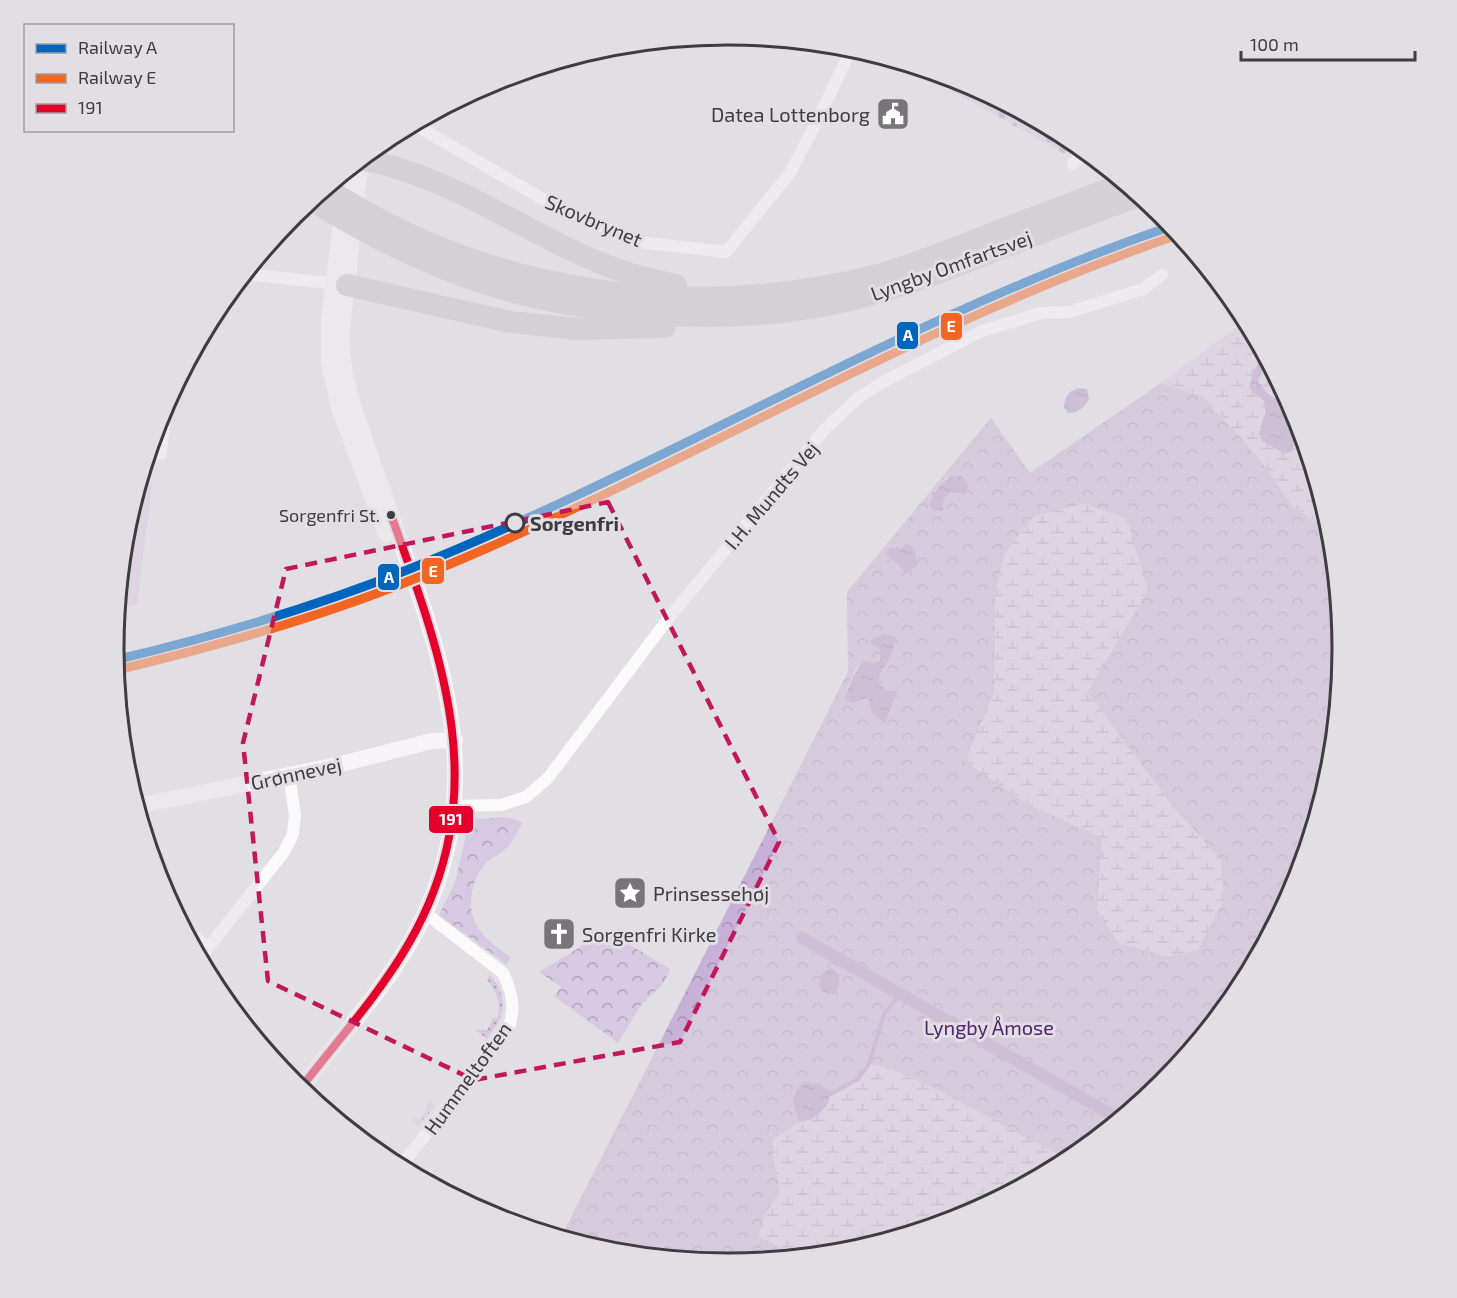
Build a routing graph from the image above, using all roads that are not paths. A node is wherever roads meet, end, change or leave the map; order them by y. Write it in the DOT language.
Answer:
graph roads {
  1 [pos="847,57"];
  2 [pos="422,129"];
  3 [pos="1079,158"];
  4 [pos="369,164"];
  5 [pos="1073,164"];
  6 [pos="357,174"];
  7 [pos="1116,186"];
  8 [pos="333,192"];
  9 [pos="1131,199"];
  10 [pos="319,205"];
  11 [pos="254,275"];
  12 [pos="1162,275"];
  13 [pos="340,284"];
  14 [pos="776,294"];
  15 [pos="745,315"];
  16 [pos="455,740"];
  17 [pos="289,775"];
  18 [pos="145,804"];
  19 [pos="454,806"];
  20 [pos="425,913"];
  21 [pos="200,941"];
  22 [pos="208,948"];
  23 [pos="205,951"];
  24 [pos="306,1081"];
  25 [pos="406,1159"];
  1 -- 2 [label="street, Skovbrynet"];
  3 -- 5 [label="street"];
  4 -- 14 [label="highway"];
  6 -- 13 [label="street"];
  7 -- 14 [label="highway, Lyngby Omfartsvej"];
  8 -- 14 [label="highway, Lyngby Omfartsvej"];
  9 -- 15 [label="highway, Lyngby Omfartsvej"];
  10 -- 15 [label="highway, Lyngby Omfartsvej"];
  11 -- 13 [label="street"];
  12 -- 19 [label="street, I.H. Mundts Vej"];
  13 -- 15 [label="highway"];
  13 -- 16 [label="street"];
  16 -- 17 [label="street, Grønnevej"];
  16 -- 19 [label="street"];
  17 -- 18 [label="street, Grønnevej"];
  17 -- 22 [label="street"];
  19 -- 20 [label="street"];
  20 -- 24 [label="street"];
  20 -- 25 [label="street, Hummeltoften"];
  21 -- 22 [label="street"];
  22 -- 23 [label="street"];
}
